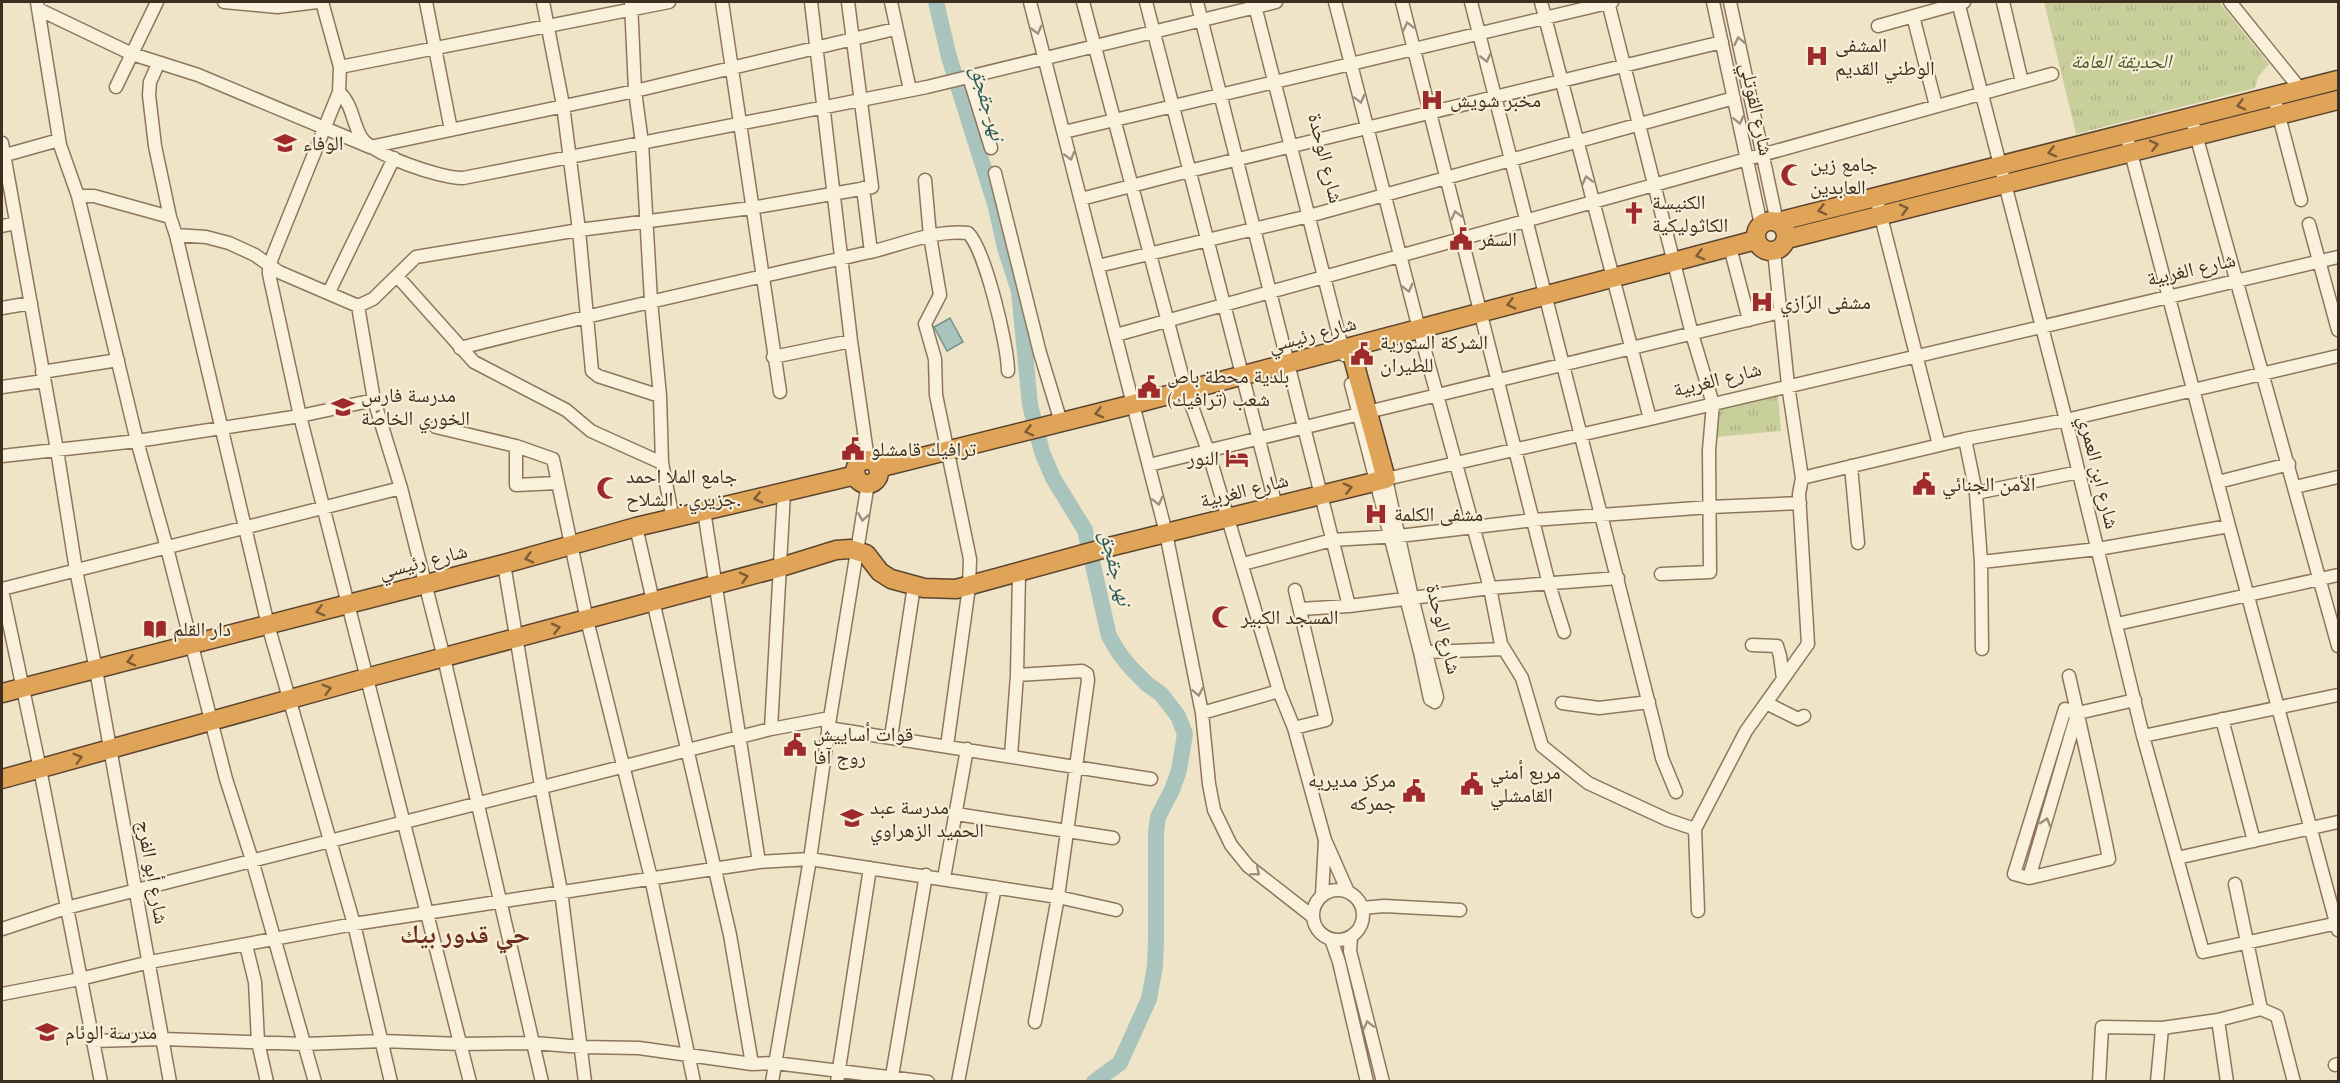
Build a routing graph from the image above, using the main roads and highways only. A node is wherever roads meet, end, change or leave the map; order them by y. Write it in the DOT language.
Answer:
graph roads {
  1 [pos="2338,80"];
  2 [pos="2338,100"];
  3 [pos="2277,106"];
  4 [pos="2128,142"];
  5 [pos="1765,229"];
  6 [pos="1780,245"];
  7 [pos="1346,348"];
  8 [pos="1381,480"];
  9 [pos="2,693"];
  10 [pos="2,779"];
  1 -- 3 [label="highway"];
  2 -- 3 [label="highway"];
  3 -- 4 [label="highway"];
  4 -- 5 [label="highway, شارع رئيسي, one-way"];
  6 -- 4 [label="highway, one-way"];
  5 -- 6 [label="highway"];
  5 -- 6 [label="highway"];
  5 -- 7 [label="highway, شارع رئيسي, one-way"];
  7 -- 8 [label="highway, شارع الوحدة"];
  7 -- 9 [label="highway, شارع رئيسي, one-way"];
  10 -- 8 [label="highway, شارع الغربية, one-way"];
}
